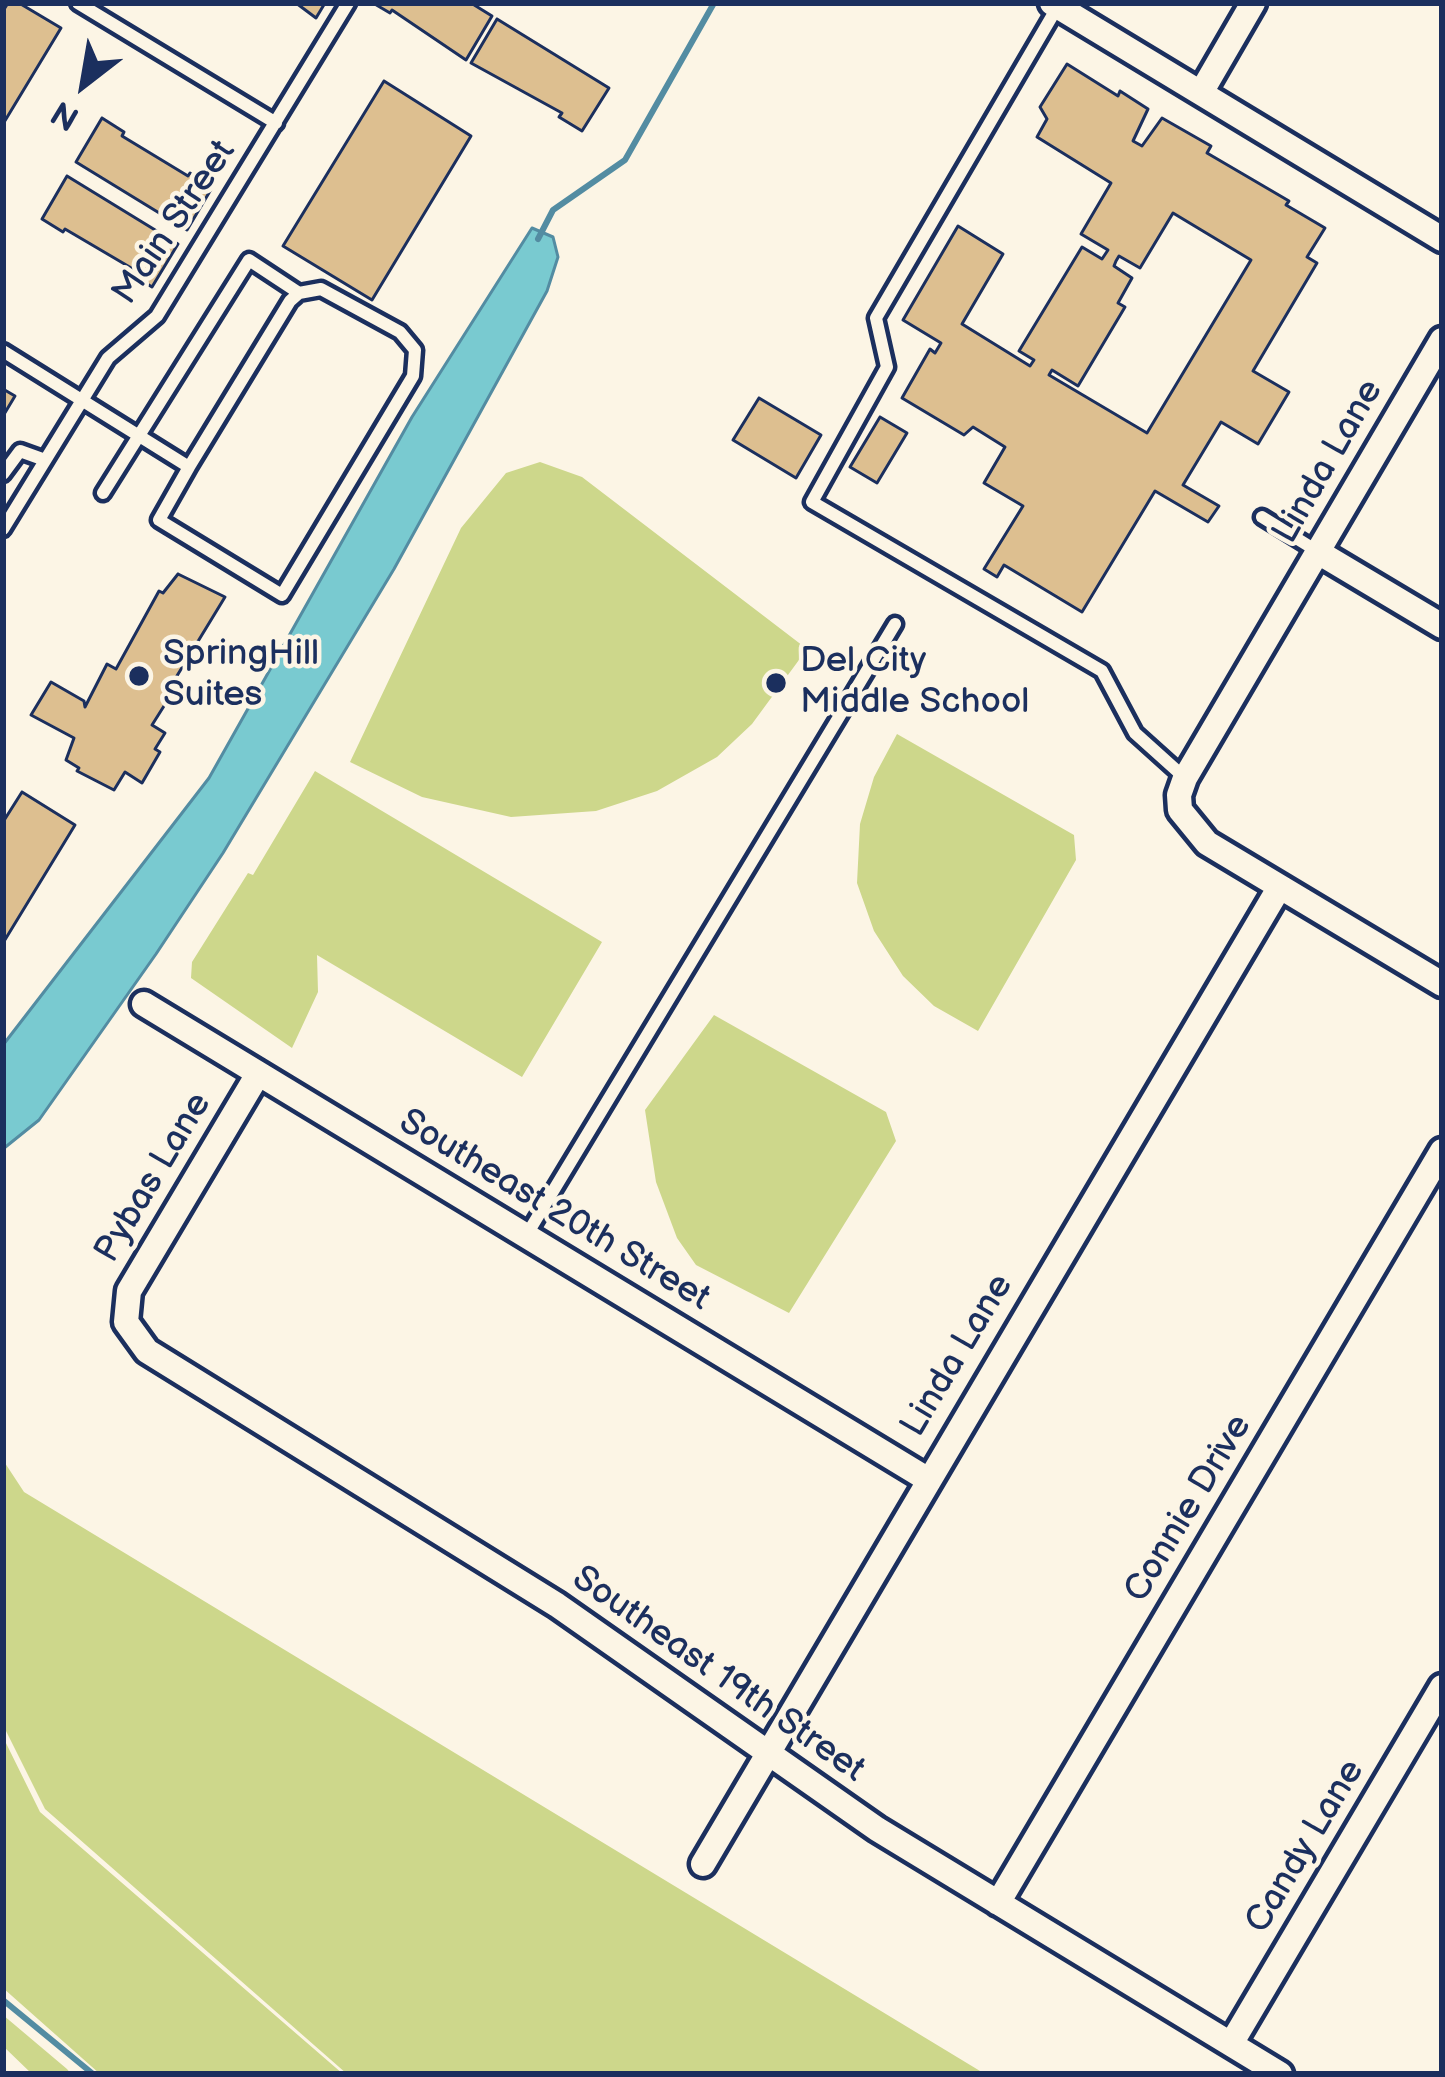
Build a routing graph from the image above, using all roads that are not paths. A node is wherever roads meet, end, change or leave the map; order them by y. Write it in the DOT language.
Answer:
graph roads {
  1 [pos="78,3"];
  2 [pos="348,3"];
  3 [pos="1253,3"];
  4 [pos="1055,5"];
  5 [pos="1202,92"];
  6 [pos="276,123"];
  7 [pos="1442,239"];
  8 [pos="299,293"];
  9 [pos="1442,340"];
  10 [pos="3,351"];
  11 [pos="82,400"];
  12 [pos="140,436"];
  13 [pos="45,460"];
  14 [pos="189,467"];
  15 [pos="3,474"];
  16 [pos="104,493"];
  17 [pos="1262,517"];
  18 [pos="3,530"];
  19 [pos="1318,552"];
  20 [pos="895,624"];
  21 [pos="1442,626"];
  22 [pos="1185,778"];
  23 [pos="1280,888"];
  24 [pos="1442,984"];
  25 [pos="144,1004"];
  26 [pos="258,1074"];
  27 [pos="1442,1151"];
  28 [pos="526,1237"];
  29 [pos="126,1322"];
  30 [pos="927,1479"];
  31 [pos="1442,1687"];
  32 [pos="768,1752"];
  33 [pos="703,1864"];
  34 [pos="998,1903"];
  35 [pos="1231,2044"];
  36 [pos="1280,2074"];
  1 -- 6 [label="lane"];
  2 -- 6 [label="lane, Main Street"];
  3 -- 5 [label="street"];
  4 -- 5 [label="street"];
  4 -- 22 [label="lane"];
  5 -- 7 [label="street"];
  6 -- 11 [label="lane, Main Street"];
  8 -- 12 [label="lane"];
  8 -- 14 [label="lane"];
  8 -- 14 [label="lane"];
  9 -- 19 [label="street, Linda Lane"];
  10 -- 11 [label="lane"];
  11 -- 12 [label="lane"];
  11 -- 13 [label="lane, Main Street"];
  12 -- 14 [label="lane"];
  12 -- 16 [label="lane"];
  13 -- 15 [label="lane"];
  13 -- 18 [label="lane, Main Street"];
  17 -- 19 [label="lane"];
  19 -- 21 [label="street"];
  19 -- 22 [label="street, Linda Lane"];
  20 -- 28 [label="lane"];
  22 -- 23 [label="street, Linda Lane"];
  23 -- 24 [label="street"];
  23 -- 30 [label="street, Linda Lane"];
  25 -- 26 [label="street, Southeast 20th Street"];
  26 -- 28 [label="street, Southeast 20th Street"];
  26 -- 29 [label="street, Pybas Lane"];
  27 -- 34 [label="street, Connie Drive"];
  28 -- 30 [label="street, Southeast 20th Street"];
  29 -- 32 [label="street, Southeast 19th Street"];
  30 -- 32 [label="street, Linda Lane"];
  31 -- 35 [label="street, Candy Lane"];
  32 -- 33 [label="street, Linda Lane"];
  32 -- 34 [label="street, Southeast 19th Street"];
  34 -- 35 [label="street, Southeast 19th Street"];
  35 -- 36 [label="street, Southeast 19th Street"];
}
